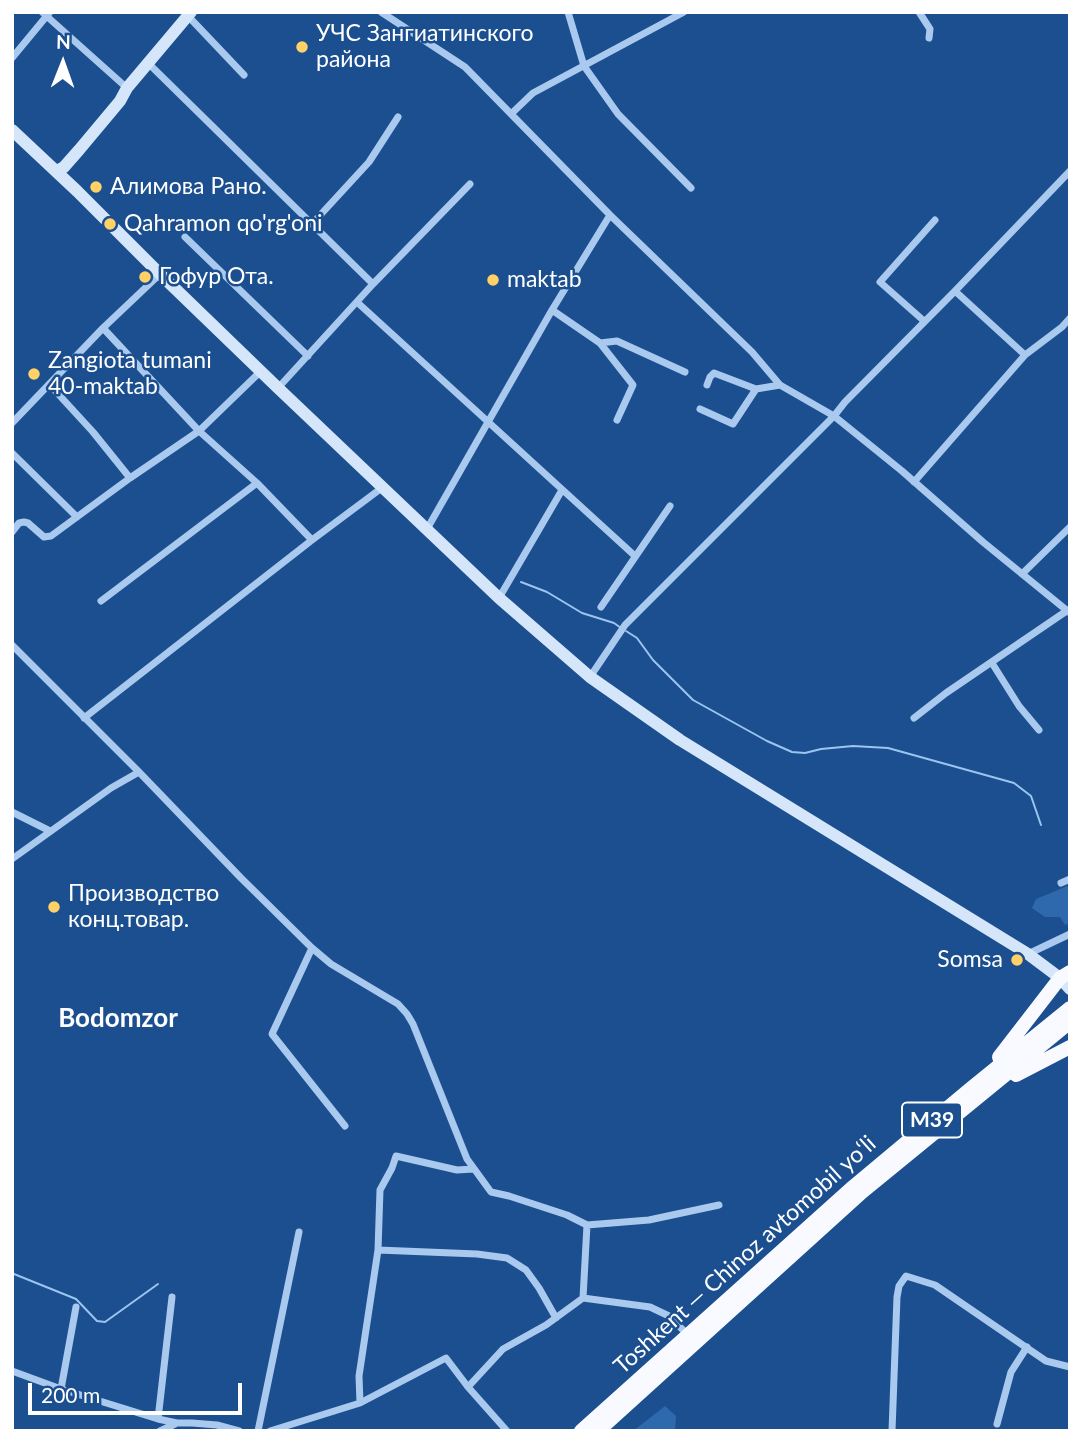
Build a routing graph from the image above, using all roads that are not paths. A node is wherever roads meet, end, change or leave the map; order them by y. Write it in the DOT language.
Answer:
graph roads {
  1 [pos="381,12"];
  2 [pos="568,12"];
  3 [pos="684,12"];
  4 [pos="919,12"];
  5 [pos="46,14"];
  6 [pos="189,14"];
  7 [pos="668,15"];
  8 [pos="929,38"];
  9 [pos="12,58"];
  10 [pos="148,63"];
  11 [pos="584,66"];
  12 [pos="244,75"];
  13 [pos="127,88"];
  14 [pos="511,114"];
  15 [pos="398,117"];
  16 [pos="12,130"];
  17 [pos="79,150"];
  18 [pos="57,171"];
  19 [pos="1070,171"];
  20 [pos="470,184"];
  21 [pos="691,188"];
  22 [pos="77,191"];
  23 [pos="610,215"];
  24 [pos="934,220"];
  25 [pos="312,223"];
  26 [pos="185,237"];
  27 [pos="160,274"];
  28 [pos="373,284"];
  29 [pos="955,291"];
  30 [pos="358,303"];
  31 [pos="552,310"];
  32 [pos="1070,318"];
  33 [pos="924,321"];
  34 [pos="103,328"];
  35 [pos="600,343"];
  36 [pos="1025,355"];
  37 [pos="308,356"];
  38 [pos="261,371"];
  39 [pos="685,372"];
  40 [pos="49,384"];
  41 [pos="707,385"];
  42 [pos="780,385"];
  43 [pos="278,388"];
  44 [pos="756,389"];
  45 [pos="700,409"];
  46 [pos="834,416"];
  47 [pos="617,420"];
  48 [pos="488,421"];
  49 [pos="12,423"];
  50 [pos="199,431"];
  51 [pos="12,453"];
  52 [pos="130,478"];
  53 [pos="914,482"];
  54 [pos="257,483"];
  55 [pos="383,487"];
  56 [pos="562,490"];
  57 [pos="670,506"];
  58 [pos="76,517"];
  59 [pos="1070,527"];
  60 [pos="427,528"];
  61 [pos="12,532"];
  62 [pos="312,540"];
  63 [pos="635,556"];
  64 [pos="1022,574"];
  65 [pos="499,598"];
  66 [pos="101,601"];
  67 [pos="601,607"];
  68 [pos="1069,611"];
  69 [pos="12,645"];
  70 [pos="992,663"];
  71 [pos="590,677"];
  72 [pos="84,718"];
  73 [pos="914,718"];
  74 [pos="1039,730"];
  75 [pos="139,772"];
  76 [pos="12,812"];
  77 [pos="50,831"];
  78 [pos="12,859"];
  79 [pos="1070,879"];
  80 [pos="1062,883"];
  81 [pos="1070,934"];
  82 [pos="312,948"];
  83 [pos="1028,954"];
  84 [pos="1065,975"];
  85 [pos="1070,989"];
  86 [pos="1070,1008"];
  87 [pos="1070,1022"];
  88 [pos="1070,1047"];
  89 [pos="974,1093"];
  90 [pos="345,1126"];
  91 [pos="473,1169"];
  92 [pos="719,1205"];
  93 [pos="587,1225"];
  94 [pos="299,1232"];
  95 [pos="378,1250"];
  96 [pos="172,1297"];
  97 [pos="583,1298"];
  98 [pos="76,1307"];
  99 [pos="556,1318"];
  100 [pos="688,1335"];
  101 [pos="1027,1347"];
  102 [pos="1070,1367"];
  103 [pos="12,1371"];
  104 [pos="468,1387"];
  105 [pos="61,1389"];
  106 [pos="360,1403"];
  107 [pos="158,1419"];
  108 [pos="177,1423"];
  109 [pos="997,1424"];
  110 [pos="160,1431"];
  111 [pos="239,1431"];
  112 [pos="257,1431"];
  113 [pos="270,1431"];
  114 [pos="506,1431"];
  115 [pos="581,1431"];
  116 [pos="598,1431"];
  117 [pos="892,1431"];
  1 -- 14 [label="street"];
  2 -- 11 [label="street"];
  3 -- 7 [label="street"];
  4 -- 8 [label="street"];
  5 -- 9 [label="street"];
  5 -- 13 [label="street"];
  6 -- 10 [label="main road"];
  6 -- 12 [label="street"];
  7 -- 11 [label="street"];
  10 -- 13 [label="main road"];
  10 -- 25 [label="street"];
  11 -- 14 [label="street"];
  11 -- 21 [label="street"];
  13 -- 17 [label="main road"];
  13 -- 18 [label="main road"];
  14 -- 23 [label="street"];
  15 -- 25 [label="street"];
  16 -- 18 [label="main road"];
  17 -- 18 [label="main road"];
  17 -- 22 [label="main road"];
  18 -- 22 [label="main road"];
  19 -- 29 [label="street"];
  20 -- 28 [label="street"];
  22 -- 27 [label="main road"];
  23 -- 31 [label="street"];
  23 -- 42 [label="street"];
  24 -- 33 [label="street"];
  25 -- 28 [label="street"];
  26 -- 37 [label="street"];
  27 -- 34 [label="street"];
  27 -- 38 [label="main road"];
  28 -- 30 [label="street"];
  29 -- 33 [label="street"];
  29 -- 36 [label="street"];
  30 -- 37 [label="street"];
  30 -- 48 [label="street"];
  31 -- 35 [label="street"];
  31 -- 48 [label="street"];
  32 -- 36 [label="street"];
  33 -- 46 [label="street"];
  34 -- 40 [label="street"];
  34 -- 50 [label="street"];
  35 -- 39 [label="street"];
  35 -- 47 [label="street"];
  36 -- 53 [label="street"];
  37 -- 43 [label="street"];
  38 -- 43 [label="main road"];
  38 -- 50 [label="street"];
  40 -- 49 [label="street"];
  40 -- 52 [label="street"];
  41 -- 44 [label="street"];
  42 -- 44 [label="street"];
  42 -- 46 [label="street"];
  43 -- 55 [label="main road"];
  44 -- 45 [label="street"];
  46 -- 53 [label="street"];
  46 -- 71 [label="street"];
  48 -- 56 [label="street"];
  48 -- 60 [label="street"];
  50 -- 52 [label="street"];
  50 -- 54 [label="street"];
  51 -- 58 [label="street"];
  52 -- 58 [label="street"];
  53 -- 64 [label="street"];
  54 -- 62 [label="street"];
  54 -- 66 [label="street"];
  55 -- 60 [label="main road"];
  55 -- 62 [label="street"];
  56 -- 63 [label="street"];
  56 -- 65 [label="street"];
  57 -- 63 [label="street"];
  58 -- 61 [label="street"];
  59 -- 64 [label="street"];
  60 -- 65 [label="main road"];
  62 -- 72 [label="street"];
  63 -- 67 [label="street"];
  64 -- 68 [label="street"];
  65 -- 71 [label="main road"];
  68 -- 70 [label="street"];
  69 -- 72 [label="street"];
  70 -- 73 [label="street"];
  70 -- 74 [label="street"];
  71 -- 83 [label="main road"];
  72 -- 75 [label="street"];
  75 -- 77 [label="street"];
  75 -- 82 [label="street"];
  76 -- 77 [label="street"];
  77 -- 78 [label="street"];
  79 -- 80 [label="street"];
  81 -- 83 [label="street"];
  82 -- 90 [label="street"];
  82 -- 91 [label="street"];
  83 -- 84 [label="main road"];
  84 -- 85 [label="main road"];
  84 -- 89 [label="highway"];
  86 -- 89 [label="highway, Toshkent — Chinoz avtomobil yoʻli / M39"];
  87 -- 89 [label="highway, Toshkent — Chinoz avtomobil yoʻli / M39"];
  88 -- 89 [label="highway"];
  89 -- 100 [label="highway, Toshkent — Chinoz avtomobil yoʻli / M39"];
  89 -- 116 [label="highway, Toshkent — Chinoz avtomobil yoʻli / M39"];
  91 -- 93 [label="street"];
  91 -- 95 [label="street"];
  92 -- 93 [label="street"];
  93 -- 97 [label="street"];
  94 -- 112 [label="street"];
  95 -- 99 [label="street"];
  95 -- 106 [label="street"];
  96 -- 107 [label="street"];
  97 -- 99 [label="street"];
  97 -- 100 [label="street"];
  98 -- 105 [label="street"];
  99 -- 104 [label="street"];
  100 -- 115 [label="highway, Toshkent — Chinoz avtomobil yoʻli / M39"];
  101 -- 102 [label="street"];
  101 -- 109 [label="street"];
  101 -- 117 [label="street"];
  103 -- 105 [label="street"];
  104 -- 106 [label="street"];
  104 -- 114 [label="street"];
  105 -- 107 [label="street"];
  106 -- 113 [label="street"];
  107 -- 108 [label="street"];
  108 -- 110 [label="street"];
  108 -- 111 [label="street"];
}
